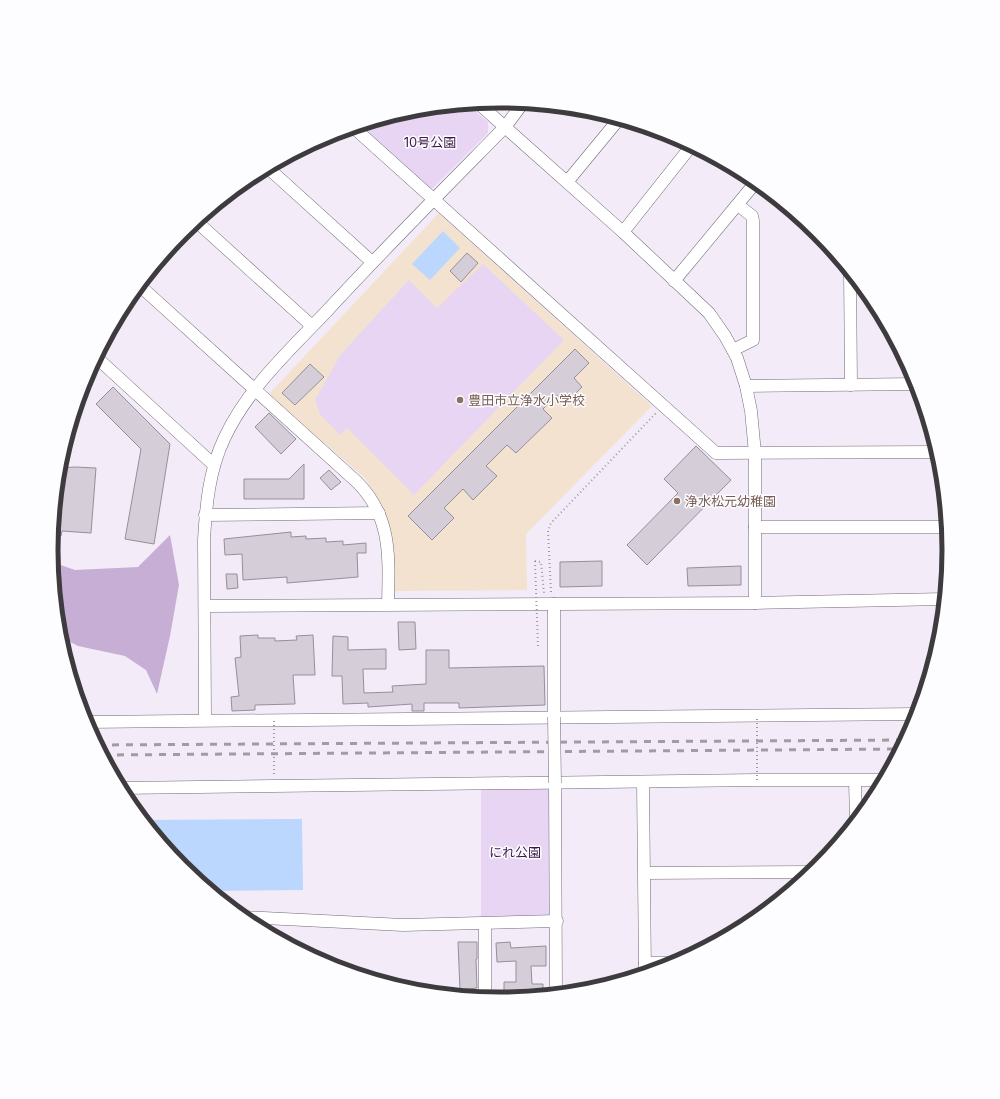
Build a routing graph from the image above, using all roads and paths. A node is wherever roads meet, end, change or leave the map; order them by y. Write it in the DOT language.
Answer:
graph roads {
  1 [pos="484,108"];
  2 [pos="519,108"];
  3 [pos="614,123"];
  4 [pos="505,126"];
  5 [pos="358,131"];
  6 [pos="688,150"];
  7 [pos="272,171"];
  8 [pos="567,182"];
  9 [pos="752,187"];
  10 [pos="433,200"];
  11 [pos="738,205"];
  12 [pos="200,225"];
  13 [pos="623,232"];
  14 [pos="372,262"];
  15 [pos="850,279"];
  16 [pos="674,281"];
  17 [pos="143,289"];
  18 [pos="312,326"];
  19 [pos="733,350"];
  20 [pos="101,361"];
  21 [pos="910,384"];
  22 [pos="851,385"];
  23 [pos="746,386"];
  24 [pos="254,389"];
  25 [pos="664,405"];
  26 [pos="931,452"];
  27 [pos="755,453"];
  28 [pos="214,465"];
  29 [pos="379,513"];
  30 [pos="206,515"];
  31 [pos="755,527"];
  32 [pos="941,528"];
  33 [pos="544,594"];
  34 [pos="553,599"];
  35 [pos="939,599"];
  36 [pos="755,603"];
  37 [pos="388,604"];
  38 [pos="205,606"];
  39 [pos="538,647"];
  40 [pos="910,714"];
  41 [pos="757,716"];
  42 [pos="554,717"];
  43 [pos="205,720"];
  44 [pos="274,721"];
  45 [pos="93,722"];
  46 [pos="274,776"];
  47 [pos="756,780"];
  48 [pos="877,780"];
  49 [pos="855,781"];
  50 [pos="555,783"];
  51 [pos="643,783"];
  52 [pos="128,788"];
  53 [pos="856,812"];
  54 [pos="802,872"];
  55 [pos="645,873"];
  56 [pos="255,918"];
  57 [pos="557,922"];
  58 [pos="485,924"];
  59 [pos="645,967"];
  60 [pos="556,988"];
  61 [pos="485,991"];
  1 -- 4 [label="street"];
  2 -- 4 [label="street"];
  3 -- 8 [label="street"];
  4 -- 8 [label="street"];
  4 -- 10 [label="street"];
  5 -- 10 [label="street"];
  6 -- 13 [label="street"];
  7 -- 14 [label="street"];
  8 -- 13 [label="street"];
  9 -- 11 [label="street"];
  10 -- 14 [label="street"];
  10 -- 25 [label="street"];
  11 -- 16 [label="street"];
  11 -- 19 [label="street"];
  12 -- 18 [label="street"];
  13 -- 16 [label="street"];
  14 -- 18 [label="street"];
  15 -- 22 [label="street"];
  16 -- 19 [label="street"];
  17 -- 24 [label="street"];
  18 -- 24 [label="street"];
  19 -- 23 [label="street"];
  20 -- 28 [label="street"];
  21 -- 22 [label="street"];
  22 -- 23 [label="street"];
  23 -- 27 [label="street"];
  24 -- 28 [label="street"];
  24 -- 29 [label="street"];
  25 -- 27 [label="street"];
  25 -- 34 [label="path"];
  26 -- 27 [label="street"];
  27 -- 31 [label="street"];
  28 -- 30 [label="street"];
  29 -- 30 [label="street"];
  29 -- 37 [label="street"];
  30 -- 38 [label="street"];
  31 -- 32 [label="street"];
  31 -- 36 [label="street"];
  33 -- 39 [label="path, bridge"];
  34 -- 36 [label="street"];
  34 -- 37 [label="street"];
  34 -- 42 [label="street"];
  35 -- 36 [label="street"];
  37 -- 38 [label="street"];
  38 -- 43 [label="street"];
  40 -- 41 [label="street"];
  41 -- 42 [label="street"];
  41 -- 47 [label="path, bridge"];
  42 -- 44 [label="street"];
  42 -- 50 [label="street, bridge"];
  43 -- 44 [label="street"];
  43 -- 45 [label="street"];
  44 -- 46 [label="path, bridge"];
  47 -- 49 [label="street"];
  47 -- 51 [label="street"];
  48 -- 49 [label="street"];
  49 -- 53 [label="street"];
  50 -- 51 [label="street"];
  50 -- 52 [label="street"];
  50 -- 57 [label="street"];
  51 -- 55 [label="street"];
  54 -- 55 [label="street"];
  55 -- 59 [label="street"];
  56 -- 58 [label="street"];
  57 -- 58 [label="street"];
  57 -- 60 [label="street"];
  58 -- 61 [label="street"];
}
